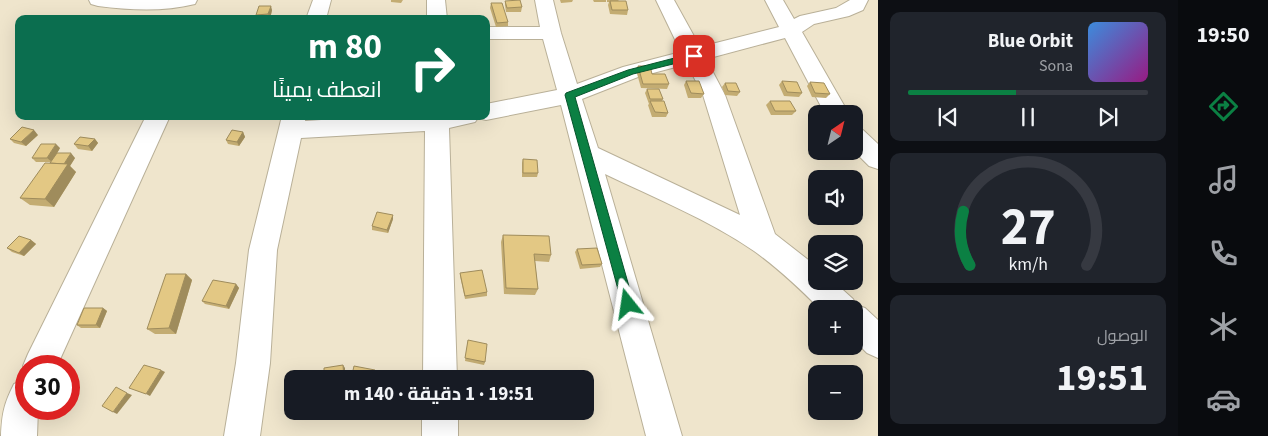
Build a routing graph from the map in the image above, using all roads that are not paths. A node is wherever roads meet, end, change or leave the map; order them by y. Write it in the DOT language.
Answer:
graph roads {
  1 [pos="98,0"];
  2 [pos="188,0"];
  3 [pos="205,0"];
  4 [pos="322,0"];
  5 [pos="436,0"];
  6 [pos="544,0"];
  7 [pos="665,0"];
  8 [pos="774,0"];
  9 [pos="859,0"];
  10 [pos="152,3"];
  11 [pos="169,15"];
  12 [pos="199,15"];
  13 [pos="317,15"];
  14 [pos="436,15"];
  15 [pos="792,30"];
  16 [pos="551,32"];
  17 [pos="490,33"];
  18 [pos="694,56"];
  19 [pos="569,95"];
  20 [pos="832,105"];
  21 [pos="490,111"];
  22 [pos="156,120"];
  23 [pos="402,120"];
  24 [pos="438,120"];
  25 [pos="292,123"];
  26 [pos="863,145"];
  27 [pos="587,154"];
  28 [pos="878,159"];
  29 [pos="763,242"];
  30 [pos="832,300"];
  31 [pos="863,328"];
  32 [pos="878,342"];
  33 [pos="45,355"];
  34 [pos="440,370"];
  35 [pos="20,420"];
  36 [pos="440,420"];
  37 [pos="19,436"];
  38 [pos="242,436"];
  39 [pos="440,436"];
  40 [pos="664,436"];
  1 -- 10 [label="street"];
  2 -- 10 [label="street"];
  3 -- 12 [label="street"];
  4 -- 13 [label="street"];
  5 -- 14 [label="street"];
  6 -- 16 [label="street"];
  7 -- 18 [label="street"];
  8 -- 15 [label="street"];
  9 -- 15 [label="street"];
  10 -- 11 [label="street"];
  15 -- 18 [label="street"];
  15 -- 20 [label="street"];
  16 -- 17 [label="street"];
  16 -- 19 [label="street"];
  18 -- 19 [label="street"];
  18 -- 29 [label="street"];
  19 -- 21 [label="street"];
  19 -- 27 [label="street"];
  22 -- 33 [label="street"];
  23 -- 25 [label="street"];
  24 -- 34 [label="street"];
  25 -- 38 [label="street"];
  26 -- 28 [label="street"];
  27 -- 29 [label="street"];
  27 -- 40 [label="street"];
  29 -- 30 [label="street"];
  31 -- 32 [label="street"];
  35 -- 37 [label="street"];
  36 -- 39 [label="street"];
}
